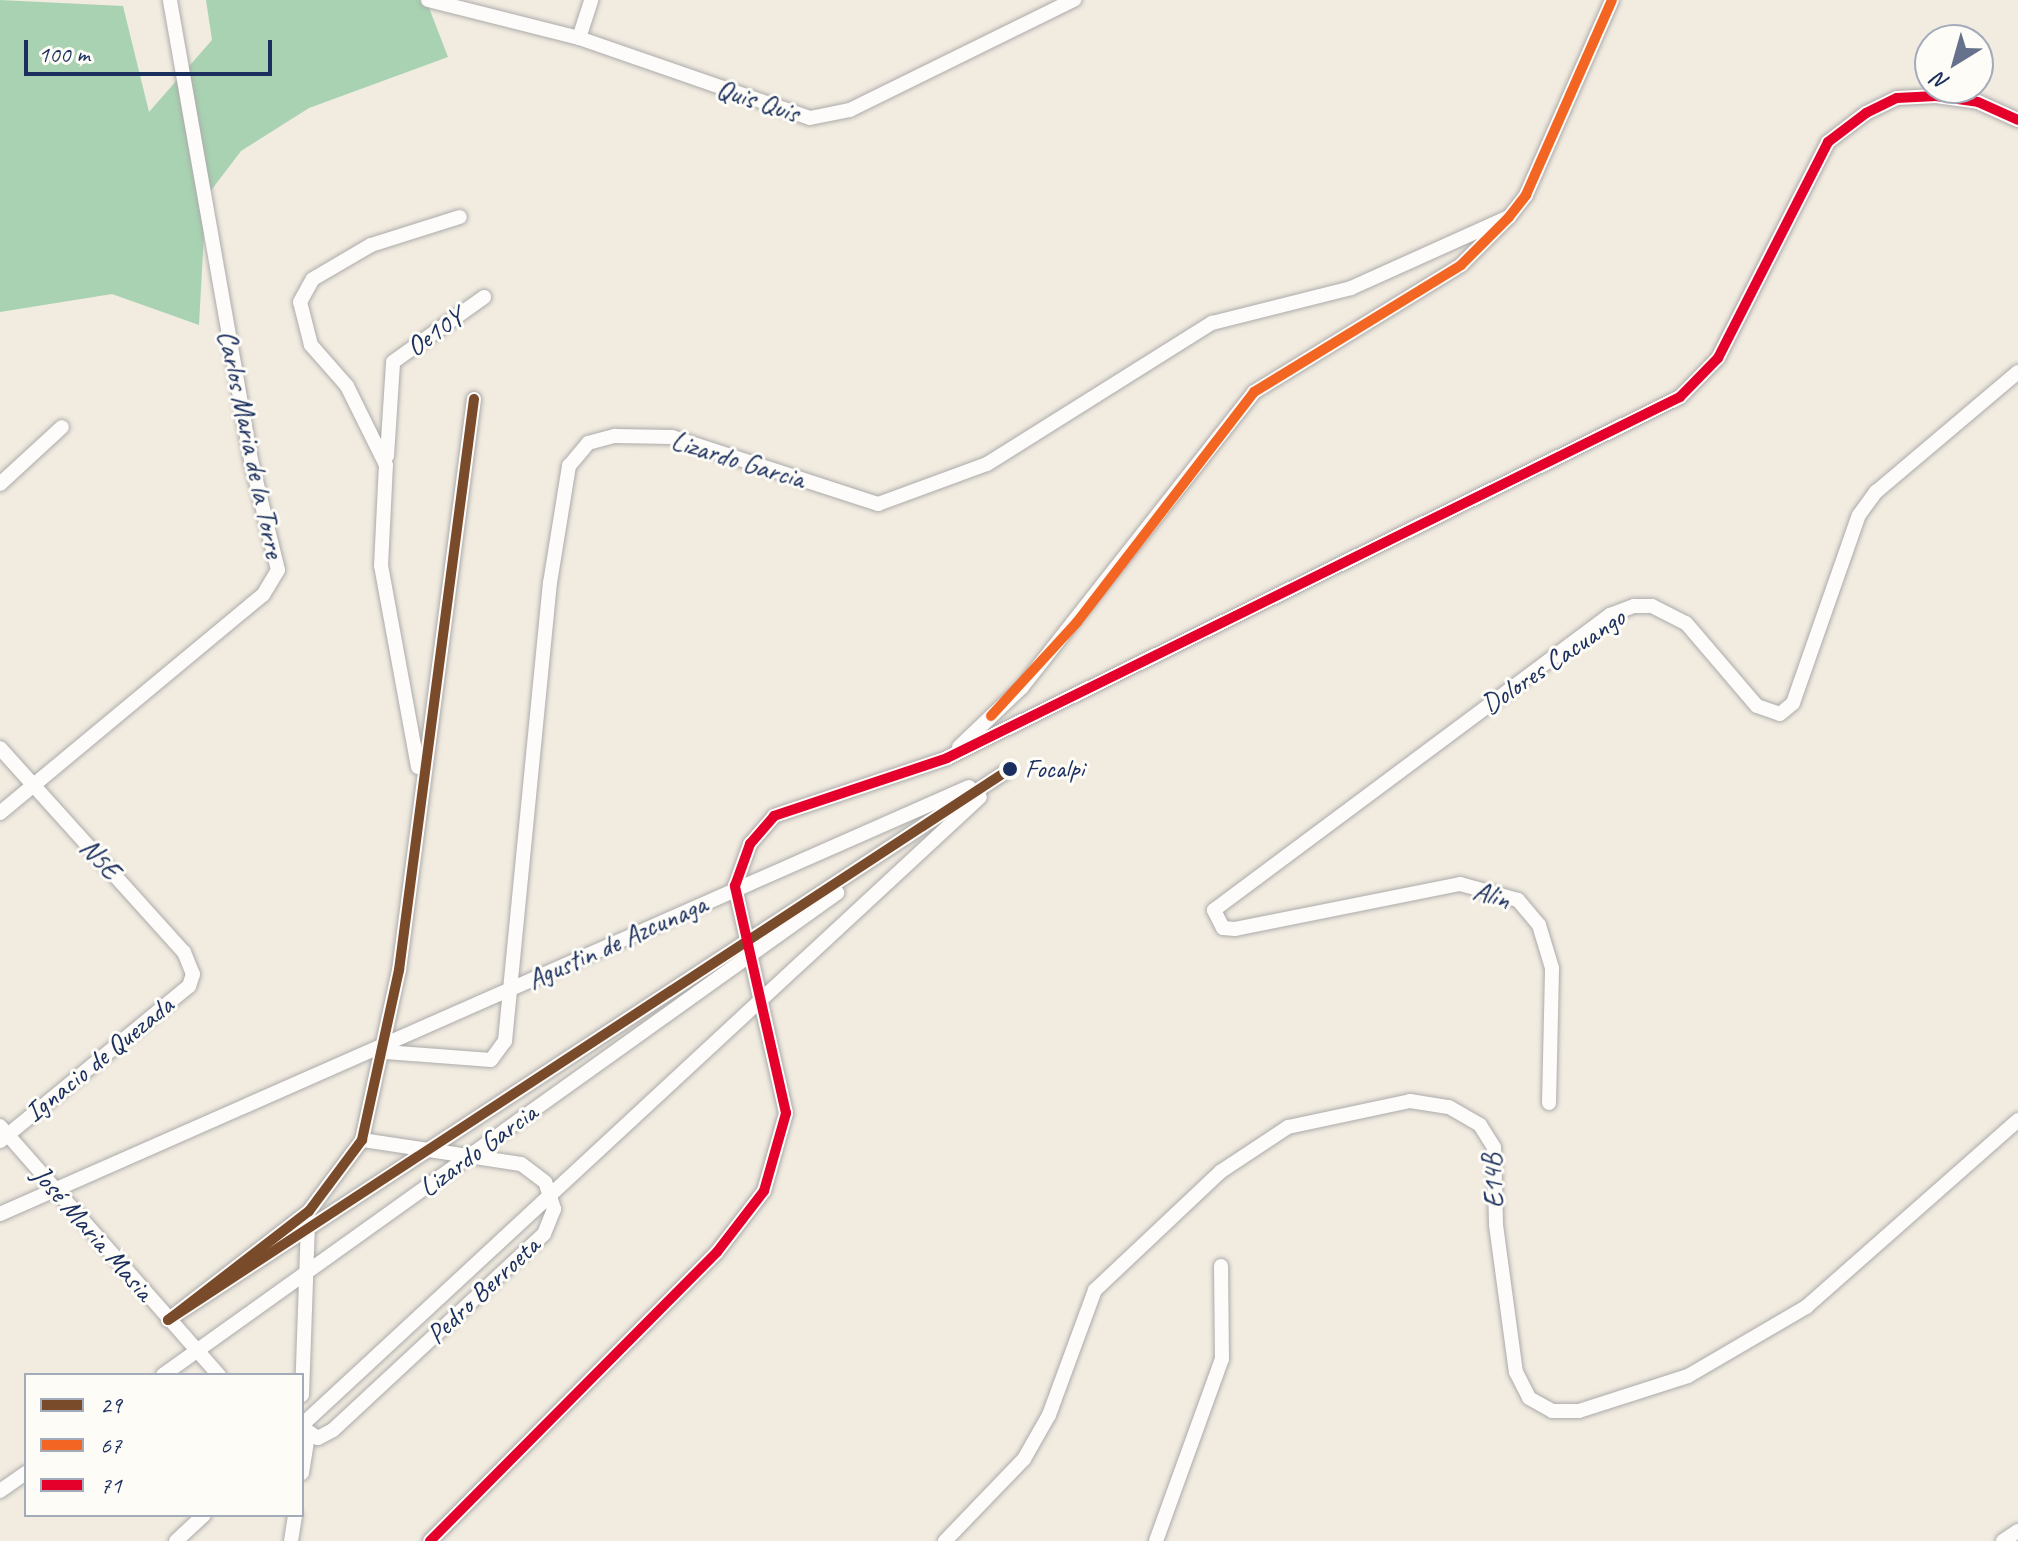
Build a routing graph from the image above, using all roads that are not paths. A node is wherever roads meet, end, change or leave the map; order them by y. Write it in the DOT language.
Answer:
graph roads {
  1 [pos="170,0"];
  2 [pos="428,0"];
  3 [pos="591,0"];
  4 [pos="1074,0"];
  5 [pos="1612,0"];
  6 [pos="579,38"];
  7 [pos="2018,120"];
  8 [pos="460,217"];
  9 [pos="1509,217"];
  10 [pos="484,297"];
  11 [pos="2018,372"];
  12 [pos="474,399"];
  13 [pos="62,427"];
  14 [pos="386,465"];
  15 [pos="0,484"];
  16 [pos="0,748"];
  17 [pos="947,758"];
  18 [pos="1010,769"];
  19 [pos="419,772"];
  20 [pos="33,786"];
  21 [pos="0,813"];
  22 [pos="735,890"];
  23 [pos="1215,920"];
  24 [pos="748,948"];
  25 [pos="193,974"];
  26 [pos="509,990"];
  27 [pos="760,1001"];
  28 [pos="386,1048"];
  29 [pos="1549,1103"];
  30 [pos="2018,1120"];
  31 [pos="3,1134"];
  32 [pos="362,1140"];
  33 [pos="428,1150"];
  34 [pos="469,1156"];
  35 [pos="55,1190"];
  36 [pos="551,1194"];
  37 [pos="309,1211"];
  38 [pos="0,1214"];
  39 [pos="308,1228"];
  40 [pos="1221,1266"];
  41 [pos="306,1273"];
  42 [pos="168,1320"];
  43 [pos="196,1351"];
  44 [pos="166,1373"];
  45 [pos="217,1373"];
  46 [pos="303,1373"];
  47 [pos="304,1429"];
  48 [pos="24,1474"];
  49 [pos="0,1491"];
  50 [pos="202,1517"];
  51 [pos="295,1517"];
  52 [pos="2018,1531"];
  53 [pos="176,1541"];
  54 [pos="291,1541"];
  55 [pos="430,1541"];
  56 [pos="945,1541"];
  57 [pos="1156,1541"];
  58 [pos="2003,1541"];
  1 -- 20 [label="street, Carlos Maria de la Torre"];
  2 -- 6 [label="street, Quis Quis"];
  3 -- 6 [label="street"];
  4 -- 6 [label="street, Quis Quis"];
  5 -- 9 [label="street"];
  7 -- 17 [label="street"];
  8 -- 14 [label="street"];
  9 -- 17 [label="street"];
  9 -- 26 [label="street, Lizardo Garcia"];
  10 -- 14 [label="street, Oe10Y"];
  11 -- 23 [label="street, Dolores Cacuango"];
  12 -- 19 [label="street"];
  13 -- 15 [label="street"];
  14 -- 19 [label="street"];
  16 -- 20 [label="street, N5E"];
  17 -- 22 [label="street"];
  18 -- 22 [label="street, Agustin de Azcunaga"];
  18 -- 24 [label="street, Lizardo Garcia"];
  18 -- 27 [label="street"];
  19 -- 28 [label="street"];
  20 -- 21 [label="street, Carlos Maria de la Torre"];
  20 -- 25 [label="street, N5E"];
  22 -- 24 [label="street"];
  22 -- 26 [label="street, Agustin de Azcunaga"];
  23 -- 29 [label="street, Alin"];
  24 -- 27 [label="street"];
  24 -- 33 [label="street, Lizardo Garcia"];
  24 -- 34 [label="street, Lizardo Garcia"];
  25 -- 31 [label="street, Ignacio de Quezada"];
  26 -- 28 [label="street, Agustin de Azcunaga"];
  26 -- 28 [label="street, Lizardo Garcia"];
  27 -- 36 [label="street"];
  27 -- 55 [label="street"];
  28 -- 32 [label="street"];
  28 -- 35 [label="street, Agustin de Azcunaga"];
  30 -- 56 [label="street, E14B"];
  31 -- 35 [label="street, José Maria Masia"];
  32 -- 33 [label="street"];
  32 -- 37 [label="street"];
  33 -- 34 [label="street"];
  33 -- 39 [label="street, Lizardo Garcia"];
  34 -- 36 [label="street"];
  34 -- 41 [label="street, Lizardo Garcia"];
  35 -- 38 [label="street, Agustin de Azcunaga"];
  35 -- 42 [label="street, José Maria Masia"];
  36 -- 47 [label="street"];
  36 -- 47 [label="street, Pedro Berroeta"];
  37 -- 39 [label="street"];
  37 -- 42 [label="street"];
  39 -- 41 [label="street"];
  39 -- 42 [label="street, Lizardo Garcia"];
  40 -- 57 [label="street"];
  41 -- 43 [label="street, Lizardo Garcia"];
  41 -- 46 [label="street"];
  42 -- 43 [label="street, José Maria Masia"];
  43 -- 44 [label="street, Lizardo Garcia"];
  43 -- 45 [label="street, José Maria Masia"];
  48 -- 49 [label="street"];
  50 -- 53 [label="street"];
  51 -- 54 [label="street"];
  52 -- 58 [label="street"];
}
